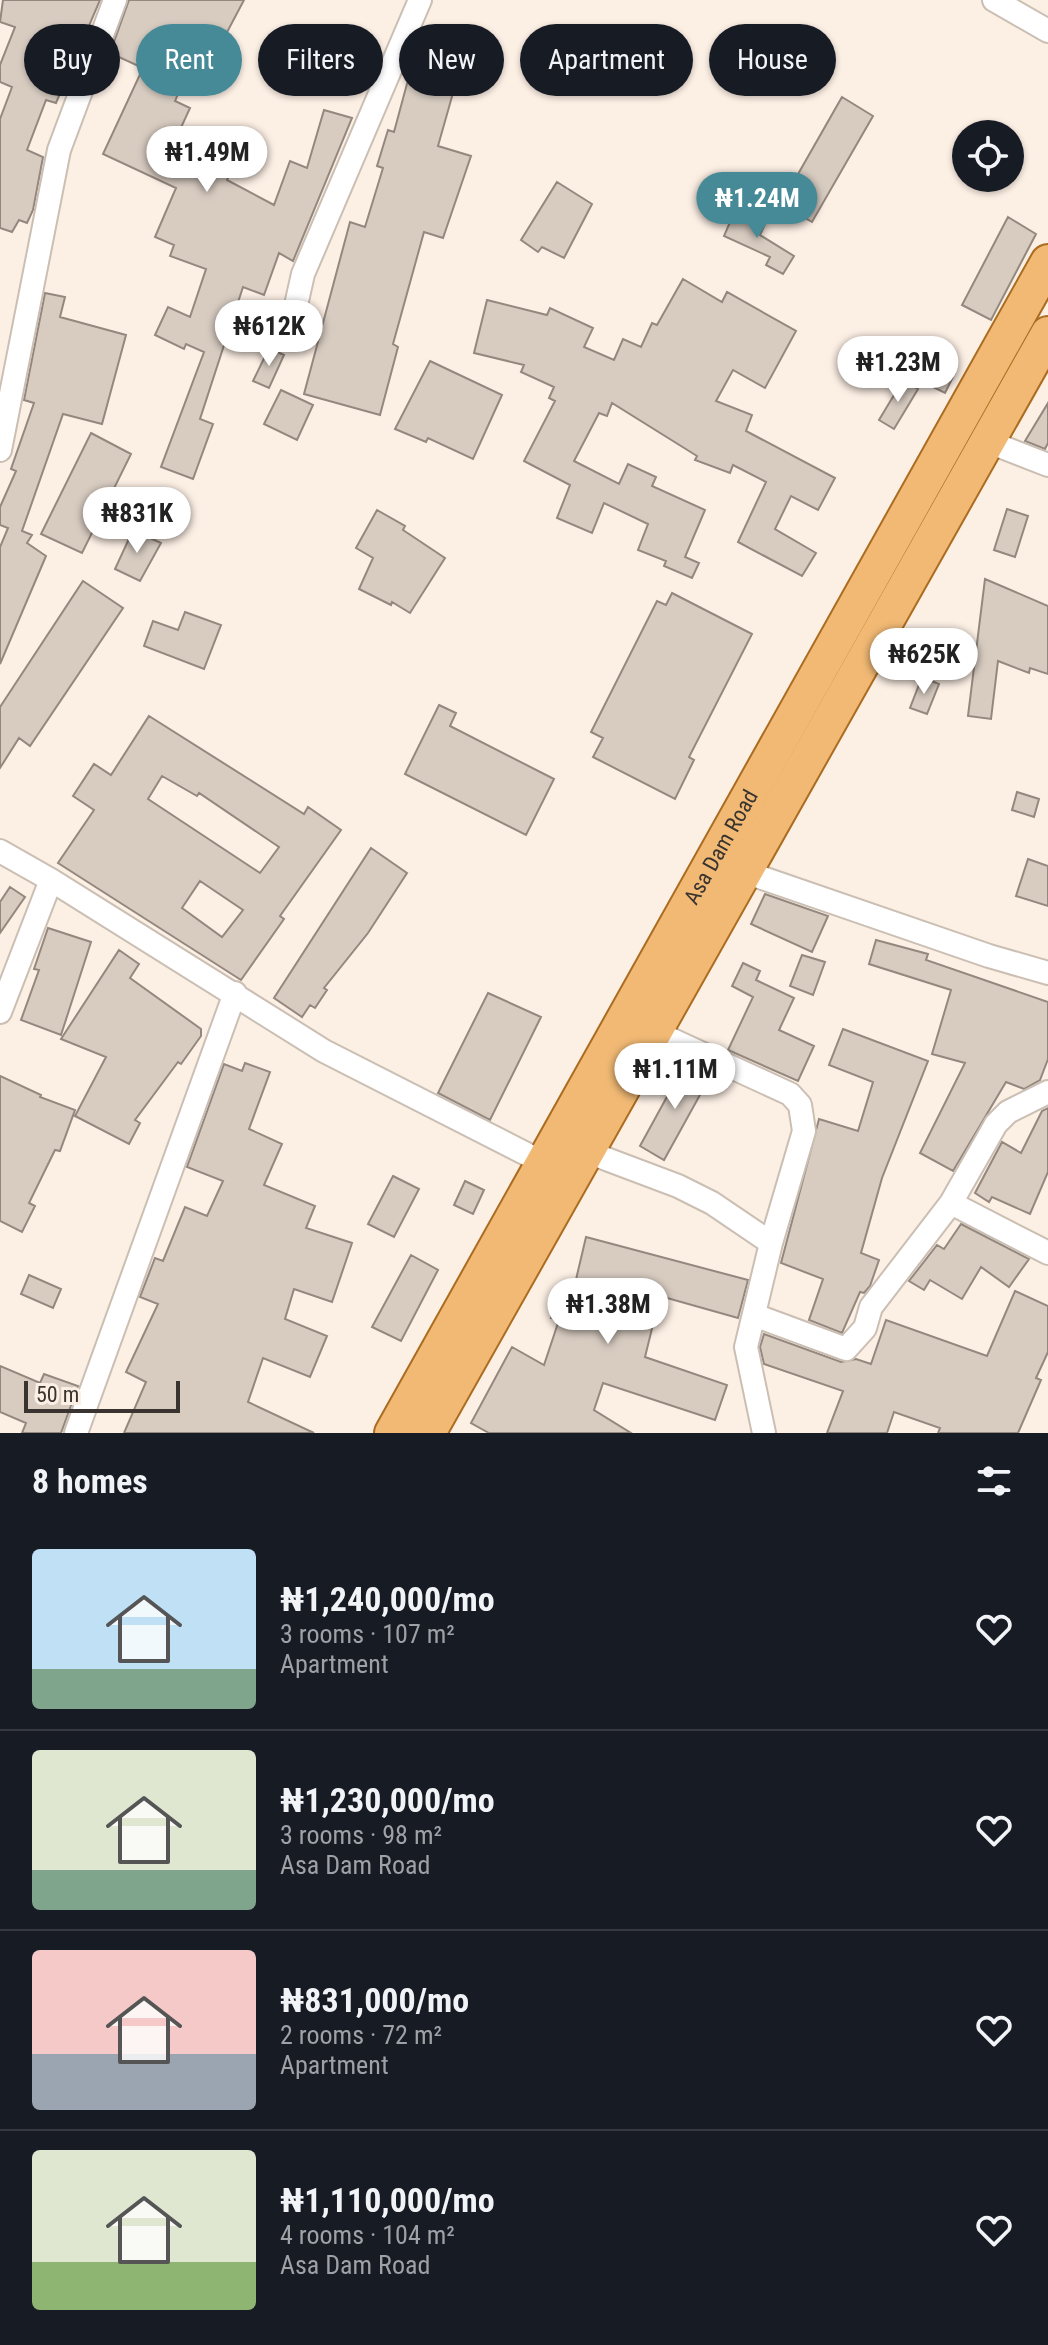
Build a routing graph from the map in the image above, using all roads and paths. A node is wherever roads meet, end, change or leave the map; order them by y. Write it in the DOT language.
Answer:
graph roads {
  1 [pos="115,0"];
  2 [pos="420,0"];
  3 [pos="994,0"];
  4 [pos="1048,31"];
  5 [pos="1048,262"];
  6 [pos="290,332"];
  7 [pos="1048,334"];
  8 [pos="4,414"];
  9 [pos="989,442"];
  10 [pos="0,450"];
  11 [pos="1048,465"];
  12 [pos="0,851"];
  13 [pos="745,872"];
  14 [pos="51,880"];
  15 [pos="1048,973"];
  16 [pos="235,993"];
  17 [pos="0,1012"];
  18 [pos="653,1031"];
  19 [pos="1048,1092"];
  20 [pos="585,1151"];
  21 [pos="542,1162"];
  22 [pos="951,1203"];
  23 [pos="771,1243"];
  24 [pos="1048,1253"];
  25 [pos="754,1315"];
  26 [pos="76,1433"];
  27 [pos="392,1433"];
  28 [pos="428,1433"];
  29 [pos="764,1433"];
  1 -- 8 [label="street"];
  2 -- 6 [label="street"];
  3 -- 4 [label="street"];
  5 -- 21 [label="main road, Asa Dam Road"];
  7 -- 9 [label="main road, Asa Dam Road"];
  8 -- 10 [label="street"];
  9 -- 11 [label="street"];
  9 -- 13 [label="main road, Asa Dam Road"];
  12 -- 14 [label="street"];
  13 -- 15 [label="street"];
  13 -- 18 [label="main road, Asa Dam Road"];
  14 -- 16 [label="street"];
  14 -- 17 [label="street"];
  16 -- 21 [label="street"];
  16 -- 26 [label="street"];
  18 -- 20 [label="main road, Asa Dam Road"];
  18 -- 23 [label="street"];
  19 -- 22 [label="street"];
  20 -- 23 [label="street"];
  20 -- 28 [label="main road, Asa Dam Road"];
  21 -- 27 [label="main road, Asa Dam Road"];
  22 -- 24 [label="street"];
  22 -- 25 [label="street"];
  23 -- 25 [label="street"];
  25 -- 29 [label="street"];
}
